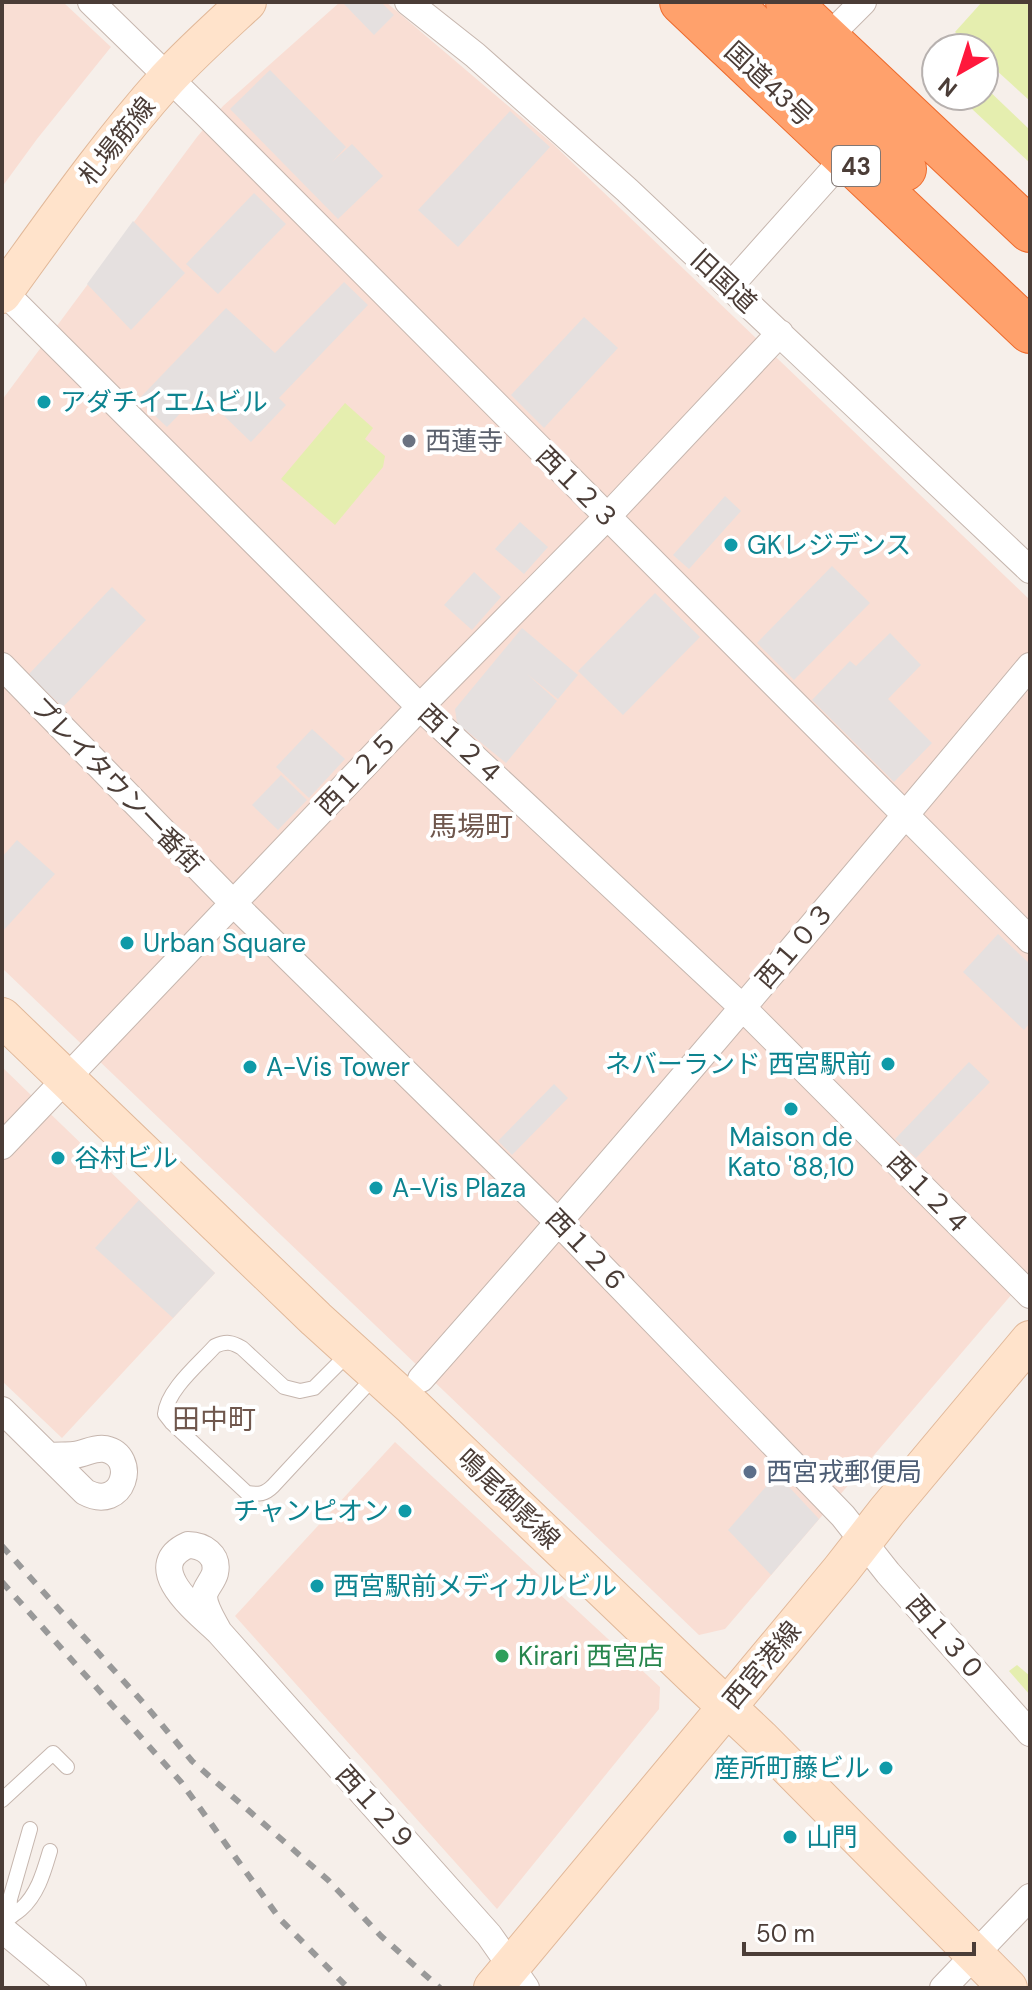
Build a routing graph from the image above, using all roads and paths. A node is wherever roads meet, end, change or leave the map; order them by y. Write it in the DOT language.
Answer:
graph roads {
  1 [pos="91,2"];
  2 [pos="247,2"];
  3 [pos="408,2"];
  4 [pos="682,2"];
  5 [pos="728,2"];
  6 [pos="788,2"];
  7 [pos="841,9"];
  8 [pos="169,77"];
  9 [pos="846,156"];
  10 [pos="1030,204"];
  11 [pos="1030,230"];
  12 [pos="730,286"];
  13 [pos="1030,289"];
  14 [pos="3,292"];
  15 [pos="1030,331"];
  16 [pos="780,333"];
  17 [pos="607,517"];
  18 [pos="1030,570"];
  19 [pos="2,666"];
  20 [pos="1030,666"];
  21 [pos="420,707"];
  22 [pos="905,816"];
  23 [pos="233,903"];
  24 [pos="1030,940"];
  25 [pos="742,1007"];
  26 [pos="2,1017"];
  27 [pos="66,1078"];
  28 [pos="2,1146"];
  29 [pos="559,1223"];
  30 [pos="1030,1295"];
  31 [pos="1030,1340"];
  32 [pos="364,1362"];
  33 [pos="421,1379"];
  34 [pos="2,1410"];
  35 [pos="49,1456"];
  36 [pos="863,1541"];
  37 [pos="219,1632"];
  38 [pos="727,1706"];
  39 [pos="1030,1733"];
  40 [pos="67,1767"];
  41 [pos="2,1800"];
  42 [pos="30,1829"];
  43 [pos="50,1851"];
  44 [pos="1030,1897"];
  45 [pos="4,1924"];
  46 [pos="975,1954"];
  47 [pos="510,1981"];
  48 [pos="73,1988"];
  49 [pos="943,1988"];
  50 [pos="1008,1988"];
  1 -- 8 [label="street, 西１２３"];
  2 -- 8 [label="street, 札場筋線"];
  3 -- 12 [label="street, 旧国道"];
  4 -- 9 [label="highway, 国道43号 / 43"];
  5 -- 13 [label="highway"];
  6 -- 11 [label="highway"];
  7 -- 10 [label="highway"];
  8 -- 14 [label="street, 札場筋線"];
  8 -- 17 [label="street, 西１２３"];
  9 -- 12 [label="street"];
  9 -- 15 [label="highway, 国道43号 / 43"];
  12 -- 16 [label="street, 旧国道"];
  14 -- 21 [label="street, 西１２４"];
  16 -- 17 [label="street, 西１２５"];
  16 -- 18 [label="street, 旧国道"];
  17 -- 21 [label="street, 西１２５"];
  17 -- 22 [label="street, 西１２３"];
  19 -- 23 [label="street, プレイタウン一番街"];
  20 -- 22 [label="street, 西１０３"];
  21 -- 23 [label="street, 西１２５"];
  21 -- 25 [label="street, 西１２４"];
  22 -- 24 [label="street, 西１２３"];
  22 -- 25 [label="street, 西１０３"];
  23 -- 27 [label="street, 西１２５"];
  23 -- 29 [label="street, 西１２６"];
  25 -- 29 [label="street, 西１０３"];
  25 -- 30 [label="street, 西１２４"];
  26 -- 27 [label="street, 鳴尾御影線"];
  27 -- 28 [label="street, 西１２５"];
  27 -- 32 [label="street, 鳴尾御影線"];
  29 -- 33 [label="street, 西１０３"];
  29 -- 36 [label="street, 西１２６"];
  31 -- 36 [label="street, 西宮港線"];
  32 -- 32 [label="lane"];
  32 -- 38 [label="street, 鳴尾御影線"];
  34 -- 35 [label="street"];
  36 -- 38 [label="street, 西宮港線"];
  36 -- 39 [label="street, 西１３０"];
  37 -- 47 [label="street, 西１２９"];
  38 -- 46 [label="street, 鳴尾御影線"];
  38 -- 47 [label="street, 西宮港線"];
  40 -- 41 [label="lane"];
  42 -- 45 [label="lane"];
  43 -- 45 [label="lane"];
  44 -- 46 [label="street"];
  45 -- 48 [label="street"];
  46 -- 49 [label="street"];
  46 -- 50 [label="street, 鳴尾御影線"];
}
